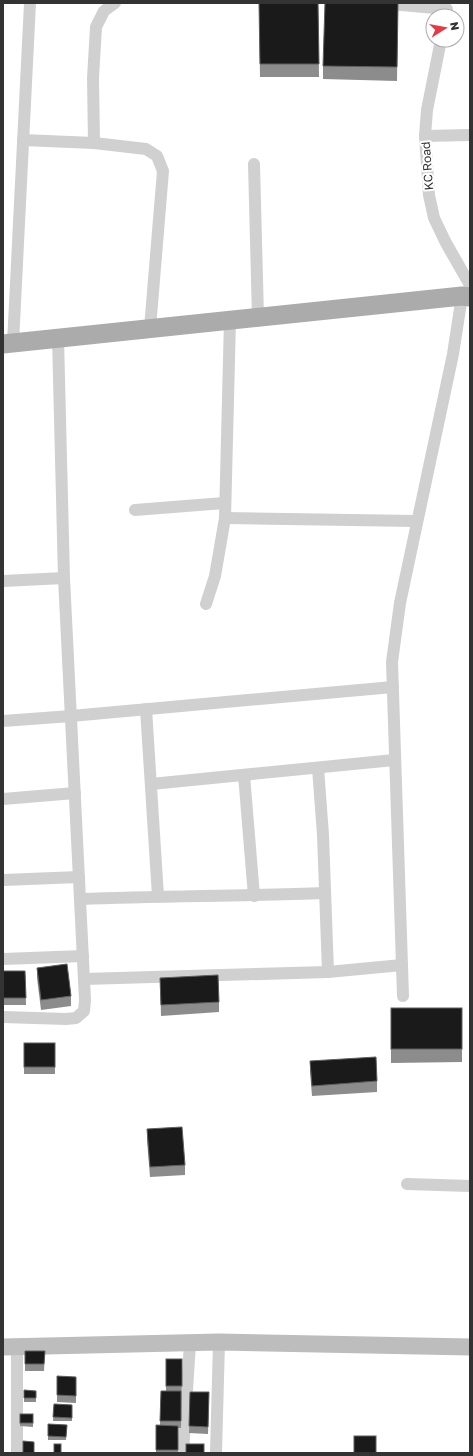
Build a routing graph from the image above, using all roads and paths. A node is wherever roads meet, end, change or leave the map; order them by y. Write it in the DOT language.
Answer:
graph roads {
  1 [pos="30,3"];
  2 [pos="115,3"];
  3 [pos="378,3"];
  4 [pos="436,8"];
  5 [pos="439,48"];
  6 [pos="470,135"];
  7 [pos="425,136"];
  8 [pos="23,140"];
  9 [pos="94,142"];
  10 [pos="254,164"];
  11 [pos="467,292"];
  12 [pos="258,317"];
  13 [pos="230,320"];
  14 [pos="150,328"];
  15 [pos="58,338"];
  16 [pos="8,343"];
  17 [pos="224,503"];
  18 [pos="135,510"];
  19 [pos="225,518"];
  20 [pos="416,521"];
  21 [pos="64,578"];
  22 [pos="3,581"];
  23 [pos="206,604"];
  24 [pos="393,686"];
  25 [pos="146,709"];
  26 [pos="71,716"];
  27 [pos="3,721"];
  28 [pos="394,760"];
  29 [pos="318,768"];
  30 [pos="244,775"];
  31 [pos="151,784"];
  32 [pos="75,793"];
  33 [pos="3,799"];
  34 [pos="79,876"];
  35 [pos="3,880"];
  36 [pos="325,893"];
  37 [pos="158,896"];
  38 [pos="254,896"];
  39 [pos="81,899"];
  40 [pos="83,956"];
  41 [pos="3,959"];
  42 [pos="402,965"];
  43 [pos="328,972"];
  44 [pos="84,979"];
  45 [pos="403,996"];
  46 [pos="3,1018"];
  47 [pos="407,1184"];
  48 [pos="470,1186"];
  49 [pos="219,1342"];
  50 [pos="190,1343"];
  51 [pos="10,1347"];
  52 [pos="470,1348"];
  53 [pos="18,1453"];
  54 [pos="183,1453"];
  55 [pos="216,1453"];
  1 -- 8 [label="street"];
  2 -- 9 [label="street"];
  3 -- 4 [label="street"];
  5 -- 7 [label="street, KC Road"];
  6 -- 7 [label="street"];
  7 -- 11 [label="street, KC Road"];
  8 -- 9 [label="street"];
  8 -- 16 [label="street"];
  9 -- 14 [label="street"];
  10 -- 12 [label="street"];
  11 -- 12 [label="main road"];
  11 -- 20 [label="street"];
  12 -- 13 [label="main road"];
  13 -- 14 [label="main road"];
  13 -- 17 [label="street"];
  14 -- 15 [label="main road"];
  15 -- 16 [label="main road"];
  15 -- 21 [label="street"];
  17 -- 18 [label="street"];
  17 -- 19 [label="street"];
  19 -- 20 [label="street"];
  19 -- 23 [label="street"];
  20 -- 24 [label="street"];
  21 -- 22 [label="street"];
  21 -- 26 [label="street"];
  24 -- 25 [label="street"];
  24 -- 28 [label="street"];
  25 -- 26 [label="street"];
  25 -- 31 [label="street"];
  26 -- 27 [label="street"];
  26 -- 32 [label="street"];
  28 -- 29 [label="street"];
  28 -- 42 [label="street"];
  29 -- 30 [label="street"];
  29 -- 36 [label="street"];
  30 -- 31 [label="street"];
  30 -- 38 [label="street"];
  31 -- 37 [label="street"];
  32 -- 33 [label="street"];
  32 -- 34 [label="street"];
  34 -- 35 [label="street"];
  34 -- 39 [label="street"];
  36 -- 38 [label="street"];
  36 -- 43 [label="street"];
  37 -- 38 [label="street"];
  37 -- 39 [label="street"];
  39 -- 40 [label="street"];
  40 -- 41 [label="street"];
  40 -- 44 [label="street"];
  42 -- 43 [label="street"];
  42 -- 45 [label="street"];
  43 -- 44 [label="street"];
  44 -- 46 [label="street"];
  47 -- 48 [label="street"];
  49 -- 50 [label="street"];
  49 -- 52 [label="street"];
  49 -- 55 [label="street"];
  50 -- 51 [label="street"];
  50 -- 54 [label="street"];
  51 -- 53 [label="street"];
}
